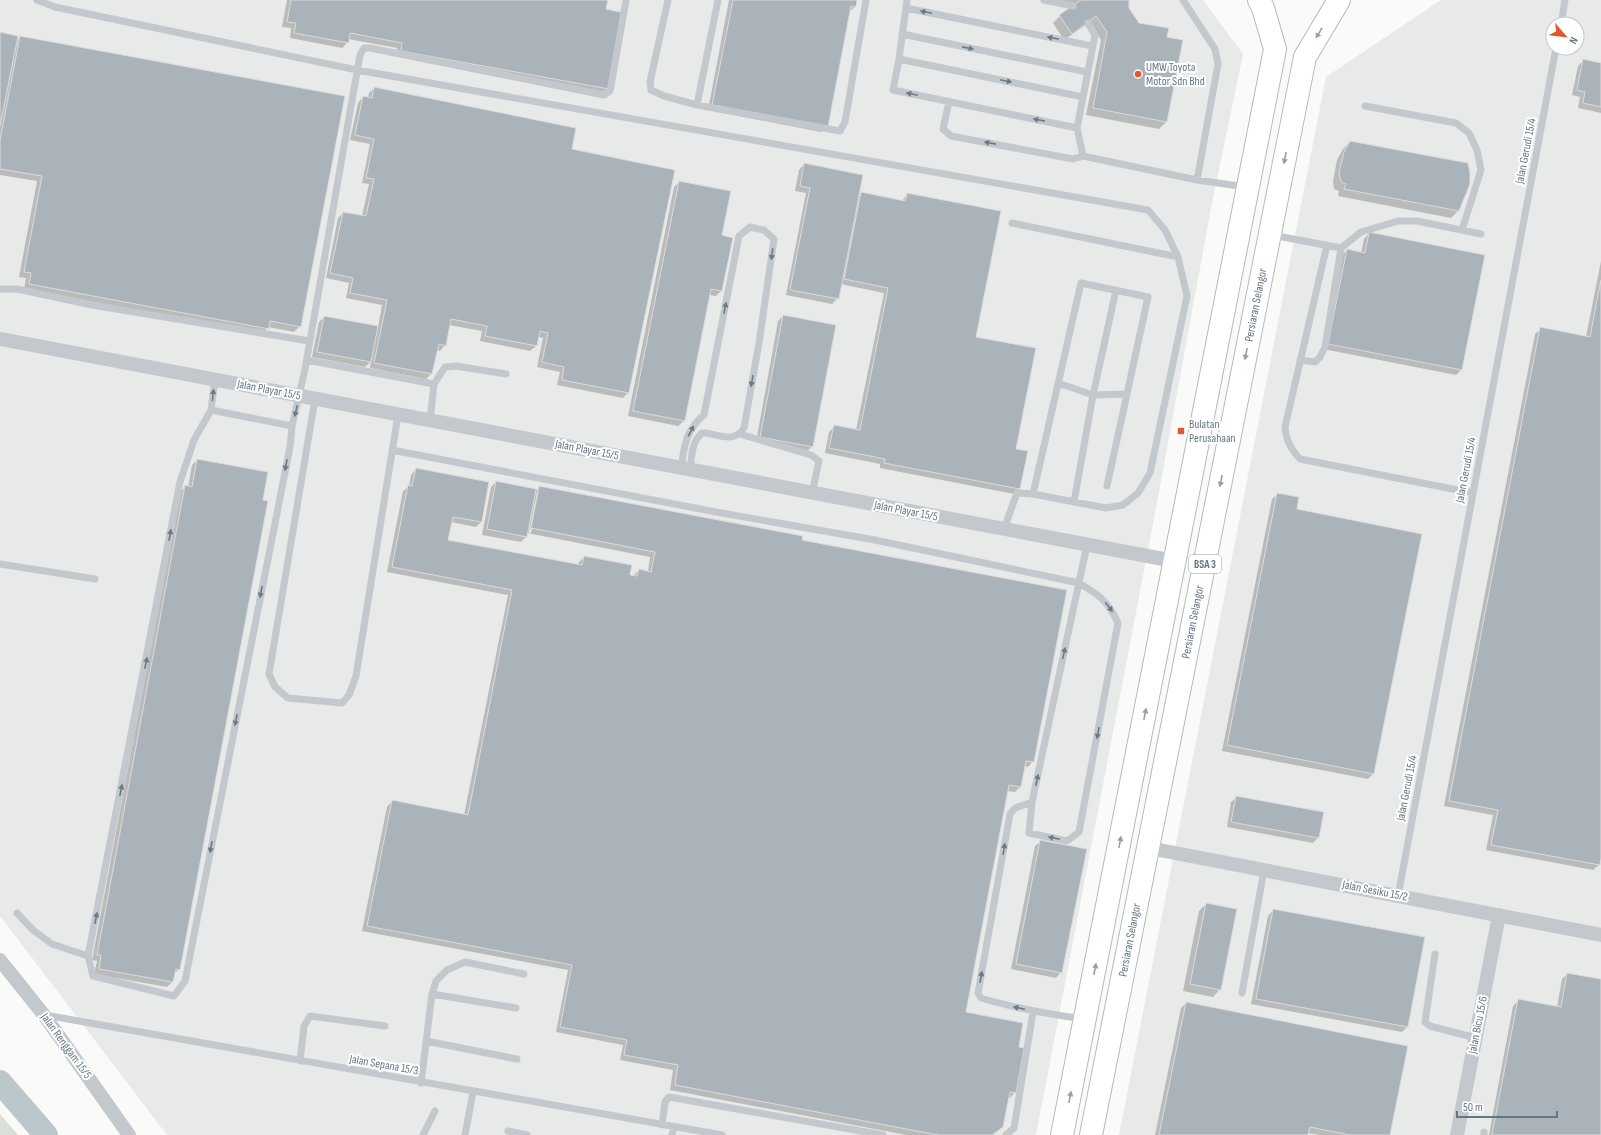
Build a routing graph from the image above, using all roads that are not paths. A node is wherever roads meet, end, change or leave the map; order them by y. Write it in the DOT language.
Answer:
graph roads {
  1 [pos="37,0"];
  2 [pos="626,0"];
  3 [pos="668,0"];
  4 [pos="718,0"];
  5 [pos="866,0"];
  6 [pos="1044,0"];
  7 [pos="1183,0"];
  8 [pos="1259,0"];
  9 [pos="1339,0"];
  10 [pos="1565,0"];
  11 [pos="906,4"];
  12 [pos="1073,6"];
  13 [pos="1562,16"];
  14 [pos="1088,23"];
  15 [pos="902,34"];
  16 [pos="1092,46"];
  17 [pos="1555,56"];
  18 [pos="899,59"];
  19 [pos="357,70"];
  20 [pos="1087,72"];
  21 [pos="1083,97"];
  22 [pos="949,102"];
  23 [pos="698,105"];
  24 [pos="1365,106"];
  25 [pos="1077,128"];
  26 [pos="1084,156"];
  27 [pos="1197,180"];
  28 [pos="1248,187"];
  29 [pos="1012,222"];
  30 [pos="1462,230"];
  31 [pos="1270,234"];
  32 [pos="1481,234"];
  33 [pos="1327,245"];
  34 [pos="1341,248"];
  35 [pos="1178,257"];
  36 [pos="0,288"];
  37 [pos="1116,290"];
  38 [pos="0,339"];
  39 [pos="309,342"];
  40 [pos="307,360"];
  41 [pos="1300,360"];
  42 [pos="506,374"];
  43 [pos="215,380"];
  44 [pos="1058,382"];
  45 [pos="434,384"];
  46 [pos="1127,394"];
  47 [pos="1092,395"];
  48 [pos="300,396"];
  49 [pos="315,399"];
  50 [pos="211,410"];
  51 [pos="398,414"];
  52 [pos="430,420"];
  53 [pos="292,426"];
  54 [pos="740,434"];
  55 [pos="392,450"];
  56 [pos="686,469"];
  57 [pos="1107,486"];
  58 [pos="812,493"];
  59 [pos="1473,493"];
  60 [pos="1033,494"];
  61 [pos="1074,502"];
  62 [pos="1004,529"];
  63 [pos="1087,545"];
  64 [pos="1174,562"];
  65 [pos="0,564"];
  66 [pos="94,580"];
  67 [pos="1079,583"];
  68 [pos="1032,802"];
  69 [pos="1149,848"];
  70 [pos="1264,870"];
  71 [pos="1398,896"];
  72 [pos="17,913"];
  73 [pos="1499,915"];
  74 [pos="1601,935"];
  75 [pos="1435,954"];
  76 [pos="88,956"];
  77 [pos="0,960"];
  78 [pos="524,974"];
  79 [pos="1242,993"];
  80 [pos="432,994"];
  81 [pos="516,1008"];
  82 [pos="1033,1012"];
  83 [pos="44,1015"];
  84 [pos="1085,1019"];
  85 [pos="385,1026"];
  86 [pos="1476,1038"];
  87 [pos="426,1041"];
  88 [pos="517,1059"];
  89 [pos="300,1061"];
  90 [pos="421,1083"];
  91 [pos="473,1092"];
  92 [pos="435,1111"];
  93 [pos="662,1125"];
  94 [pos="674,1127"];
  95 [pos="508,1131"];
  96 [pos="129,1135"];
  97 [pos="423,1135"];
  98 [pos="465,1135"];
  99 [pos="527,1135"];
  100 [pos="672,1135"];
  101 [pos="722,1135"];
  102 [pos="883,1135"];
  103 [pos="1006,1135"];
  104 [pos="1062,1135"];
  105 [pos="1091,1135"];
  106 [pos="1457,1135"];
  1 -- 19 [label="lane"];
  2 -- 19 [label="lane"];
  3 -- 23 [label="lane"];
  4 -- 23 [label="lane"];
  5 -- 23 [label="lane"];
  6 -- 12 [label="lane"];
  7 -- 27 [label="lane"];
  8 -- 28 [label="main road, BSA 3"];
  9 -- 31 [label="main road, Persiaran Selangor / BSA 3, one-way"];
  10 -- 13 [label="lane"];
  11 -- 15 [label="lane"];
  16 -- 11 [label="lane, one-way"];
  14 -- 16 [label="lane"];
  15 -- 18 [label="lane"];
  15 -- 20 [label="lane, one-way"];
  16 -- 20 [label="lane"];
  17 -- 59 [label="lane, Jalan Gerudi 15/4"];
  18 -- 21 [label="lane, one-way"];
  22 -- 18 [label="lane, one-way"];
  19 -- 35 [label="lane"];
  19 -- 39 [label="lane"];
  20 -- 21 [label="lane"];
  21 -- 25 [label="lane"];
  25 -- 22 [label="lane, one-way"];
  26 -- 22 [label="lane, one-way"];
  24 -- 30 [label="lane"];
  25 -- 26 [label="lane"];
  26 -- 27 [label="lane"];
  27 -- 28 [label="lane"];
  28 -- 64 [label="main road, BSA 3"];
  29 -- 35 [label="lane"];
  30 -- 32 [label="lane"];
  30 -- 34 [label="lane"];
  31 -- 33 [label="lane"];
  31 -- 69 [label="main road, Persiaran Selangor / BSA 3, one-way"];
  33 -- 34 [label="lane"];
  33 -- 41 [label="lane"];
  34 -- 41 [label="lane"];
  35 -- 61 [label="lane"];
  36 -- 39 [label="lane"];
  37 -- 44 [label="lane"];
  37 -- 46 [label="lane"];
  37 -- 47 [label="lane"];
  38 -- 43 [label="street, Jalan Playar 15/5"];
  39 -- 40 [label="lane"];
  40 -- 45 [label="lane"];
  40 -- 48 [label="lane"];
  41 -- 59 [label="lane"];
  42 -- 45 [label="lane"];
  43 -- 48 [label="street, Jalan Playar 15/5"];
  50 -- 43 [label="lane, one-way"];
  44 -- 47 [label="lane"];
  44 -- 60 [label="lane"];
  45 -- 52 [label="lane"];
  46 -- 47 [label="lane"];
  46 -- 57 [label="lane"];
  47 -- 61 [label="lane"];
  48 -- 49 [label="street, Jalan Playar 15/5"];
  48 -- 53 [label="lane, one-way"];
  49 -- 51 [label="street, Jalan Playar 15/5"];
  49 -- 55 [label="lane"];
  50 -- 53 [label="lane"];
  76 -- 50 [label="lane, one-way"];
  51 -- 52 [label="street, Jalan Playar 15/5"];
  51 -- 55 [label="lane"];
  52 -- 56 [label="street, Jalan Playar 15/5"];
  53 -- 76 [label="lane, one-way"];
  54 -- 56 [label="lane"];
  56 -- 54 [label="lane, one-way"];
  54 -- 58 [label="lane"];
  55 -- 67 [label="lane"];
  56 -- 58 [label="street, Jalan Playar 15/5"];
  58 -- 62 [label="street, Jalan Playar 15/5"];
  59 -- 71 [label="lane, Jalan Gerudi 15/4"];
  60 -- 61 [label="lane"];
  60 -- 62 [label="lane"];
  62 -- 63 [label="street, Jalan Playar 15/5"];
  63 -- 64 [label="street, Jalan Playar 15/5"];
  63 -- 67 [label="lane"];
  84 -- 64 [label="main road, BSA 3, one-way"];
  65 -- 66 [label="lane"];
  68 -- 67 [label="lane, one-way"];
  67 -- 68 [label="lane, one-way"];
  82 -- 68 [label="lane, one-way"];
  69 -- 70 [label="street, Jalan Sesiku 15/2"];
  69 -- 105 [label="main road, Persiaran Selangor / BSA 3"];
  70 -- 71 [label="street, Jalan Sesiku 15/2"];
  70 -- 79 [label="lane"];
  71 -- 73 [label="street, Jalan Sesiku 15/2"];
  72 -- 76 [label="lane"];
  73 -- 74 [label="street, Jalan Sesiku 15/2"];
  73 -- 86 [label="street, Jalan Bicu 15/6"];
  75 -- 86 [label="lane"];
  77 -- 83 [label="street, Jalan Renggam 15/5"];
  78 -- 80 [label="lane"];
  80 -- 81 [label="lane"];
  80 -- 87 [label="lane"];
  82 -- 84 [label="lane"];
  82 -- 103 [label="lane"];
  83 -- 89 [label="lane, Jalan Sepana 15/3"];
  83 -- 96 [label="street, Jalan Renggam 15/5"];
  104 -- 84 [label="main road, BSA 3, one-way"];
  85 -- 89 [label="lane"];
  86 -- 106 [label="street, Jalan Bicu 15/6"];
  87 -- 88 [label="lane"];
  87 -- 90 [label="lane"];
  89 -- 90 [label="lane, Jalan Sepana 15/3"];
  90 -- 91 [label="lane, Jalan Sepana 15/3"];
  91 -- 93 [label="lane, Jalan Sepana 15/3"];
  91 -- 98 [label="lane"];
  92 -- 97 [label="lane"];
  93 -- 94 [label="lane, Jalan Sepana 15/3"];
  93 -- 102 [label="lane"];
  94 -- 100 [label="lane"];
  94 -- 101 [label="lane, Jalan Sepana 15/3"];
  95 -- 99 [label="lane"];
}
